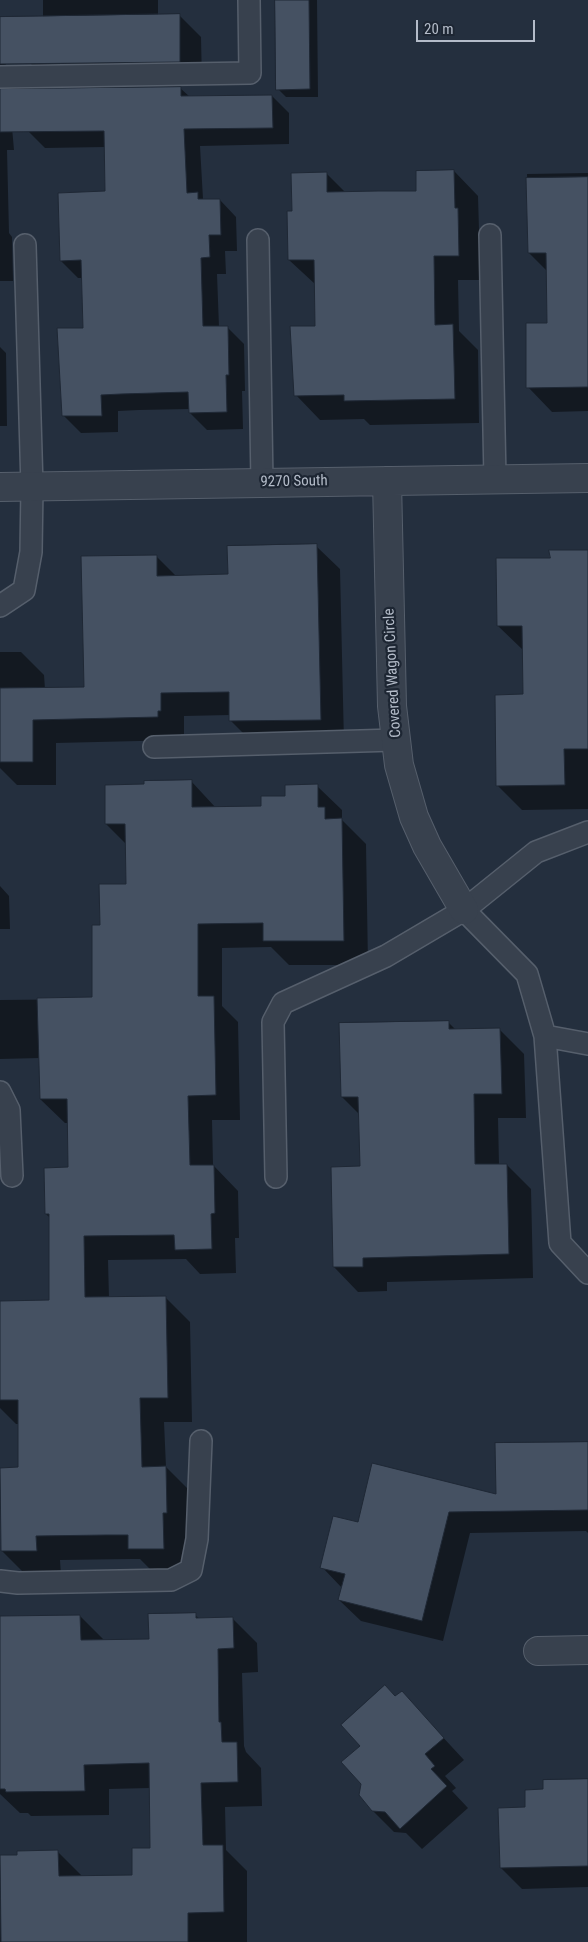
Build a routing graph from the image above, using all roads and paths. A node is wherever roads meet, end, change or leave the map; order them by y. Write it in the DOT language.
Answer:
graph roads {
  1 [pos="249,0"];
  2 [pos="0,77"];
  3 [pos="490,236"];
  4 [pos="258,240"];
  5 [pos="25,245"];
  6 [pos="588,478"];
  7 [pos="495,479"];
  8 [pos="387,481"];
  9 [pos="262,483"];
  10 [pos="0,487"];
  11 [pos="32,487"];
  12 [pos="0,606"];
  13 [pos="395,740"];
  14 [pos="154,747"];
  15 [pos="588,832"];
  16 [pos="464,910"];
  17 [pos="545,1036"];
  18 [pos="588,1044"];
  19 [pos="0,1092"];
  20 [pos="12,1176"];
  21 [pos="276,1177"];
  22 [pos="588,1274"];
  23 [pos="201,1440"];
  24 [pos="0,1581"];
  25 [pos="588,1650"];
  26 [pos="538,1651"];
  1 -- 2 [label="lane"];
  3 -- 7 [label="lane"];
  4 -- 9 [label="lane"];
  5 -- 11 [label="lane"];
  6 -- 7 [label="street, 9270 South"];
  7 -- 8 [label="street, 9270 South"];
  8 -- 9 [label="street, 9270 South"];
  8 -- 13 [label="street, Covered Wagon Circle"];
  9 -- 11 [label="street, 9270 South"];
  10 -- 11 [label="street, 9270 South"];
  11 -- 12 [label="lane"];
  13 -- 14 [label="lane"];
  13 -- 16 [label="street, Covered Wagon Circle"];
  15 -- 16 [label="lane"];
  16 -- 17 [label="lane"];
  16 -- 21 [label="lane"];
  17 -- 18 [label="lane"];
  17 -- 22 [label="lane"];
  19 -- 20 [label="lane"];
  23 -- 24 [label="lane"];
  25 -- 26 [label="street"];
}
